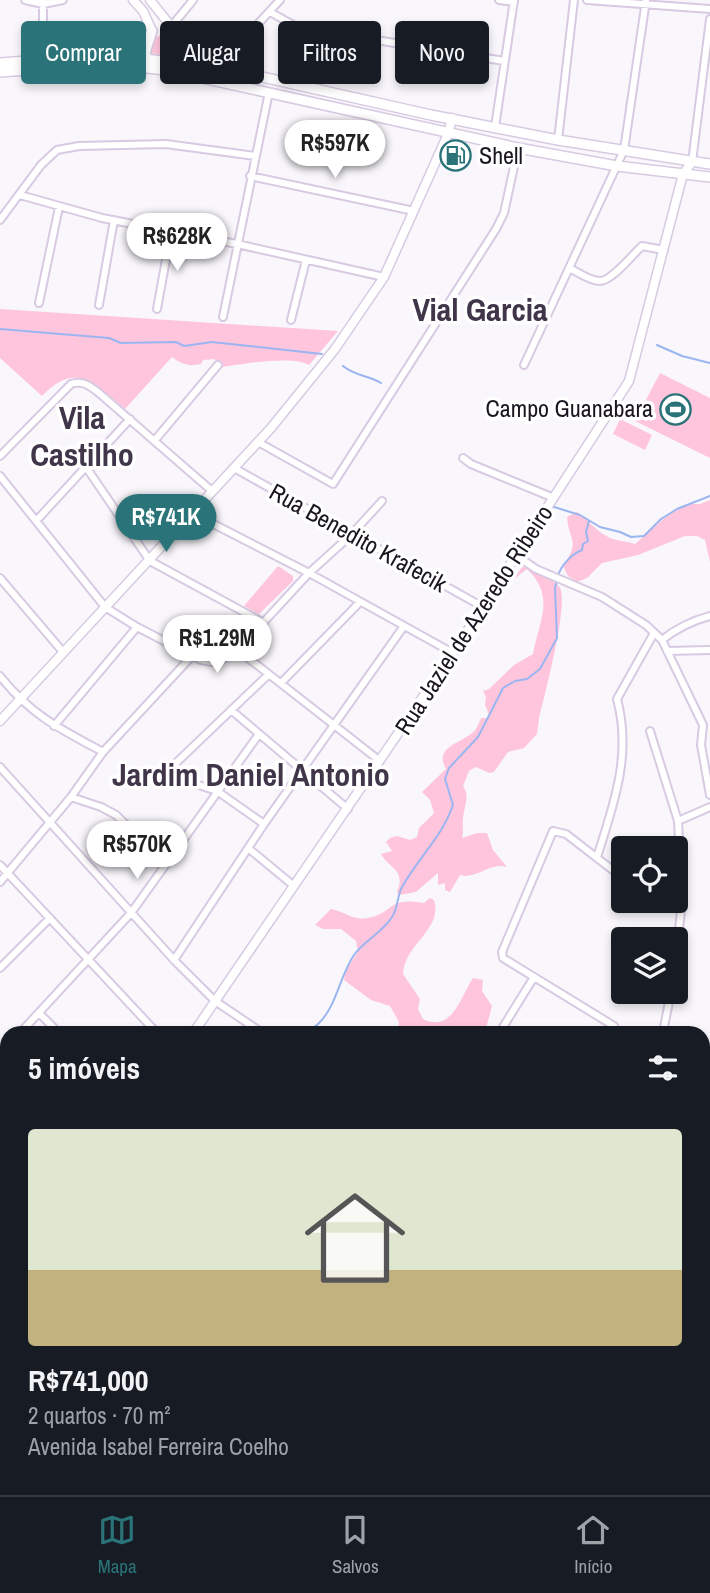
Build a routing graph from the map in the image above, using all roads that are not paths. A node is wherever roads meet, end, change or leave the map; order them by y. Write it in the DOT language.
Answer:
graph roads {
  1 [pos="25,0"];
  2 [pos="63,0"];
  3 [pos="133,0"];
  4 [pos="150,0"];
  5 [pos="193,0"];
  6 [pos="280,0"];
  7 [pos="499,0"];
  8 [pos="574,0"];
  9 [pos="587,0"];
  10 [pos="514,1"];
  11 [pos="43,2"];
  12 [pos="646,3"];
  13 [pos="710,9"];
  14 [pos="270,12"];
  15 [pos="710,19"];
  16 [pos="43,21"];
  17 [pos="166,21"];
  18 [pos="176,21"];
  19 [pos="261,21"];
  20 [pos="160,29"];
  21 [pos="152,31"];
  22 [pos="146,38"];
  23 [pos="146,50"];
  24 [pos="146,59"];
  25 [pos="21,61"];
  26 [pos="160,61"];
  27 [pos="504,61"];
  28 [pos="0,63"];
  29 [pos="160,68"];
  30 [pos="160,69"];
  31 [pos="0,72"];
  32 [pos="264,78"];
  33 [pos="232,84"];
  34 [pos="269,92"];
  35 [pos="452,118"];
  36 [pos="495,127"];
  37 [pos="448,134"];
  38 [pos="558,140"];
  39 [pos="598,148"];
  40 [pos="518,149"];
  41 [pos="624,150"];
  42 [pos="255,156"];
  43 [pos="592,160"];
  44 [pos="692,162"];
  45 [pos="710,164"];
  46 [pos="617,166"];
  47 [pos="683,174"];
  48 [pos="250,176"];
  49 [pos="710,177"];
  50 [pos="20,195"];
  51 [pos="59,207"];
  52 [pos="414,211"];
  53 [pos="0,220"];
  54 [pos="114,220"];
  55 [pos="171,232"];
  56 [pos="237,244"];
  57 [pos="664,250"];
  58 [pos="306,260"];
  59 [pos="569,268"];
  60 [pos="384,277"];
  61 [pos="39,303"];
  62 [pos="99,304"];
  63 [pos="157,309"];
  64 [pos="223,317"];
  65 [pos="291,320"];
  66 [pos="218,365"];
  67 [pos="524,366"];
  68 [pos="130,419"];
  69 [pos="155,440"];
  70 [pos="258,442"];
  71 [pos="0,456"];
  72 [pos="463,458"];
  73 [pos="86,467"];
  74 [pos="234,468"];
  75 [pos="0,476"];
  76 [pos="212,491"];
  77 [pos="554,498"];
  78 [pos="382,501"];
  79 [pos="192,513"];
  80 [pos="36,521"];
  81 [pos="351,535"];
  82 [pos="517,556"];
  83 [pos="150,561"];
  84 [pos="309,573"];
  85 [pos="0,578"];
  86 [pos="360,602"];
  87 [pos="106,607"];
  88 [pos="483,607"];
  89 [pos="710,616"];
  90 [pos="264,623"];
  91 [pos="404,626"];
  92 [pos="137,627"];
  93 [pos="654,633"];
  94 [pos="662,640"];
  95 [pos="238,650"];
  96 [pos="710,650"];
  97 [pos="63,652"];
  98 [pos="667,652"];
  99 [pos="453,653"];
  100 [pos="191,657"];
  101 [pos="269,674"];
  102 [pos="0,676"];
  103 [pos="281,683"];
  104 [pos="19,701"];
  105 [pos="231,710"];
  106 [pos="0,721"];
  107 [pos="334,724"];
  108 [pos="54,726"];
  109 [pos="650,732"];
  110 [pos="259,734"];
  111 [pos="103,752"];
  112 [pos="380,761"];
  113 [pos="0,767"];
  114 [pos="301,770"];
  115 [pos="217,791"];
  116 [pos="710,795"];
  117 [pos="71,797"];
  118 [pos="710,807"];
  119 [pos="348,809"];
  120 [pos="678,821"];
  121 [pos="49,824"];
  122 [pos="264,824"];
  123 [pos="248,848"];
  124 [pos="597,857"];
  125 [pos="166,863"];
  126 [pos="0,865"];
  127 [pos="611,868"];
  128 [pos="8,873"];
  129 [pos="0,882"];
  130 [pos="294,886"];
  131 [pos="131,913"];
  132 [pos="50,918"];
  133 [pos="679,927"];
  134 [pos="174,960"];
  135 [pos="89,961"];
  136 [pos="0,968"];
  137 [pos="534,978"];
  138 [pos="215,1001"];
  139 [pos="669,1004"];
  140 [pos="39,1013"];
  141 [pos="27,1026"];
  142 [pos="52,1026"];
  143 [pos="150,1026"];
  144 [pos="198,1026"];
  145 [pos="252,1026"];
  146 [pos="503,1026"];
  147 [pos="614,1026"];
  148 [pos="664,1026"];
  1 -- 11 [label="street"];
  2 -- 11 [label="street"];
  3 -- 21 [label="street"];
  4 -- 17 [label="street"];
  5 -- 18 [label="street"];
  6 -- 14 [label="street"];
  7 -- 10 [label="street"];
  8 -- 38 [label="street"];
  9 -- 12 [label="street"];
  10 -- 27 [label="street"];
  11 -- 16 [label="street"];
  12 -- 13 [label="street"];
  12 -- 41 [label="street"];
  14 -- 19 [label="street"];
  14 -- 27 [label="street"];
  15 -- 44 [label="street"];
  20 -- 21 [label="street"];
  21 -- 22 [label="street"];
  21 -- 23 [label="main road"];
  24 -- 26 [label="main road"];
  24 -- 29 [label="main road"];
  25 -- 28 [label="main road"];
  27 -- 36 [label="street"];
  30 -- 31 [label="main road"];
  32 -- 35 [label="main road"];
  33 -- 34 [label="main road"];
  34 -- 37 [label="main road"];
  34 -- 42 [label="street"];
  35 -- 36 [label="main road"];
  35 -- 37 [label="street"];
  36 -- 38 [label="main road"];
  37 -- 40 [label="main road"];
  37 -- 52 [label="street"];
  38 -- 39 [label="main road"];
  39 -- 41 [label="main road"];
  39 -- 43 [label="main road"];
  40 -- 43 [label="main road"];
  40 -- 70 [label="street"];
  41 -- 44 [label="main road"];
  41 -- 46 [label="street"];
  42 -- 48 [label="street"];
  42 -- 50 [label="street"];
  43 -- 46 [label="main road"];
  44 -- 45 [label="main road"];
  44 -- 47 [label="street"];
  46 -- 47 [label="main road"];
  46 -- 59 [label="street"];
  47 -- 49 [label="main road"];
  47 -- 57 [label="street, Rua Jaziel de Azeredo Ribeiro"];
  48 -- 52 [label="street"];
  48 -- 56 [label="street"];
  50 -- 51 [label="street"];
  50 -- 53 [label="street"];
  51 -- 54 [label="street"];
  51 -- 61 [label="street"];
  52 -- 60 [label="street"];
  54 -- 55 [label="street"];
  54 -- 62 [label="street"];
  55 -- 56 [label="street"];
  55 -- 63 [label="street"];
  56 -- 58 [label="street"];
  56 -- 64 [label="street"];
  57 -- 59 [label="street"];
  57 -- 77 [label="street, Rua Jaziel de Azeredo Ribeiro"];
  58 -- 60 [label="street"];
  58 -- 65 [label="street"];
  59 -- 67 [label="street"];
  60 -- 70 [label="street"];
  66 -- 69 [label="street"];
  68 -- 69 [label="street"];
  68 -- 71 [label="street"];
  68 -- 73 [label="street"];
  69 -- 76 [label="street"];
  70 -- 74 [label="street"];
  72 -- 77 [label="street"];
  73 -- 80 [label="street"];
  73 -- 83 [label="street"];
  74 -- 76 [label="street"];
  74 -- 81 [label="street, Rua Benedito Krafecik"];
  75 -- 80 [label="street"];
  76 -- 79 [label="street"];
  77 -- 82 [label="street, Rua Jaziel de Azeredo Ribeiro"];
  78 -- 81 [label="street"];
  79 -- 83 [label="street"];
  79 -- 84 [label="street"];
  80 -- 87 [label="street"];
  81 -- 84 [label="street"];
  81 -- 88 [label="street, Rua Benedito Krafecik"];
  82 -- 88 [label="street, Rua Jaziel de Azeredo Ribeiro"];
  82 -- 93 [label="street"];
  83 -- 87 [label="street"];
  83 -- 90 [label="street"];
  84 -- 86 [label="street"];
  84 -- 90 [label="street"];
  85 -- 97 [label="street"];
  86 -- 91 [label="street"];
  86 -- 103 [label="street"];
  87 -- 92 [label="street"];
  87 -- 97 [label="street"];
  88 -- 99 [label="street, Rua Jaziel de Azeredo Ribeiro"];
  89 -- 94 [label="street"];
  90 -- 95 [label="street"];
  91 -- 99 [label="street"];
  91 -- 107 [label="street"];
  92 -- 100 [label="street"];
  92 -- 108 [label="street"];
  93 -- 94 [label="street"];
  93 -- 124 [label="street"];
  94 -- 98 [label="street"];
  95 -- 100 [label="street"];
  95 -- 101 [label="street"];
  96 -- 98 [label="street"];
  97 -- 104 [label="street"];
  98 -- 116 [label="street"];
  99 -- 112 [label="street, Rua Jaziel de Azeredo Ribeiro"];
  100 -- 111 [label="street"];
  101 -- 103 [label="street"];
  101 -- 105 [label="street"];
  102 -- 104 [label="street"];
  103 -- 107 [label="street"];
  104 -- 106 [label="street"];
  104 -- 108 [label="street"];
  105 -- 110 [label="street"];
  105 -- 115 [label="street"];
  107 -- 112 [label="street"];
  107 -- 114 [label="street"];
  108 -- 111 [label="street"];
  109 -- 120 [label="street"];
  110 -- 114 [label="street"];
  110 -- 115 [label="street"];
  111 -- 117 [label="street"];
  112 -- 119 [label="street, Rua Jaziel de Azeredo Ribeiro"];
  113 -- 121 [label="street"];
  114 -- 119 [label="street"];
  114 -- 122 [label="street"];
  115 -- 122 [label="street"];
  115 -- 125 [label="street"];
  117 -- 121 [label="street"];
  117 -- 125 [label="street"];
  118 -- 120 [label="street"];
  119 -- 130 [label="street, Rua Jaziel de Azeredo Ribeiro"];
  120 -- 133 [label="street"];
  121 -- 128 [label="street"];
  121 -- 131 [label="street"];
  122 -- 123 [label="street"];
  123 -- 130 [label="street"];
  123 -- 134 [label="street"];
  124 -- 127 [label="street"];
  124 -- 137 [label="street"];
  125 -- 131 [label="street"];
  126 -- 128 [label="street"];
  128 -- 129 [label="street"];
  128 -- 132 [label="street"];
  130 -- 138 [label="street, Rua Jaziel de Azeredo Ribeiro"];
  131 -- 134 [label="street"];
  131 -- 135 [label="street"];
  132 -- 135 [label="street"];
  132 -- 136 [label="street"];
  134 -- 138 [label="street"];
  135 -- 140 [label="street"];
  135 -- 143 [label="street"];
  137 -- 146 [label="street"];
  137 -- 147 [label="street"];
  138 -- 144 [label="street, Rua Jaziel de Azeredo Ribeiro"];
  138 -- 145 [label="street"];
  139 -- 148 [label="street"];
  140 -- 141 [label="street"];
  140 -- 142 [label="street"];
}
